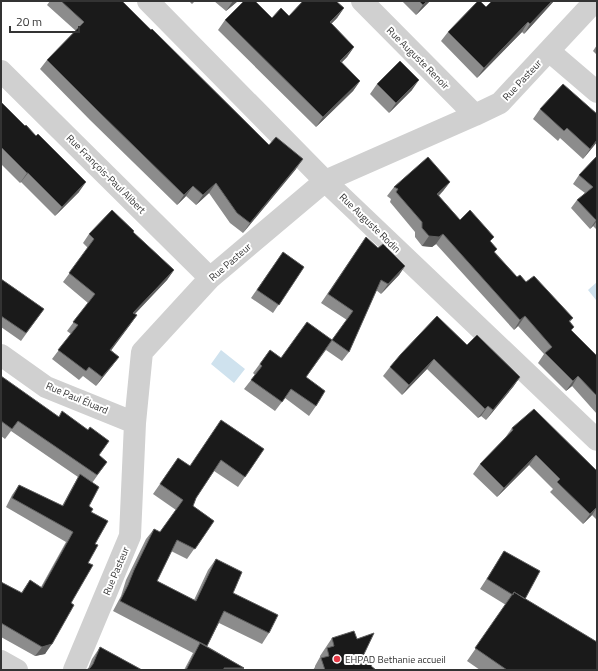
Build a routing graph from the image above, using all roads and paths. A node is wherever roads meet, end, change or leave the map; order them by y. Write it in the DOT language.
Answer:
graph roads {
  1 [pos="148,1"];
  2 [pos="362,1"];
  3 [pos="595,1"];
  4 [pos="549,51"];
  5 [pos="1,71"];
  6 [pos="597,92"];
  7 [pos="475,115"];
  8 [pos="325,181"];
  9 [pos="210,278"];
  10 [pos="1,356"];
  11 [pos="135,422"];
  12 [pos="597,440"];
  13 [pos="1,661"];
  14 [pos="17,670"];
  15 [pos="74,670"];
  1 -- 8 [label="street, Rue Auguste Rodin"];
  2 -- 7 [label="street, Rue Auguste Renoir"];
  3 -- 4 [label="street, Rue Pasteur"];
  4 -- 6 [label="street"];
  4 -- 7 [label="street, Rue Pasteur"];
  5 -- 9 [label="street, Rue François-Paul Alibert"];
  7 -- 8 [label="street, Rue Pasteur"];
  8 -- 9 [label="street, Rue Pasteur"];
  8 -- 12 [label="street, Rue Auguste Rodin"];
  9 -- 11 [label="street, Rue Pasteur"];
  10 -- 11 [label="street, Rue Paul Éluard"];
  11 -- 15 [label="street, Rue Pasteur"];
  13 -- 14 [label="street"];
}
